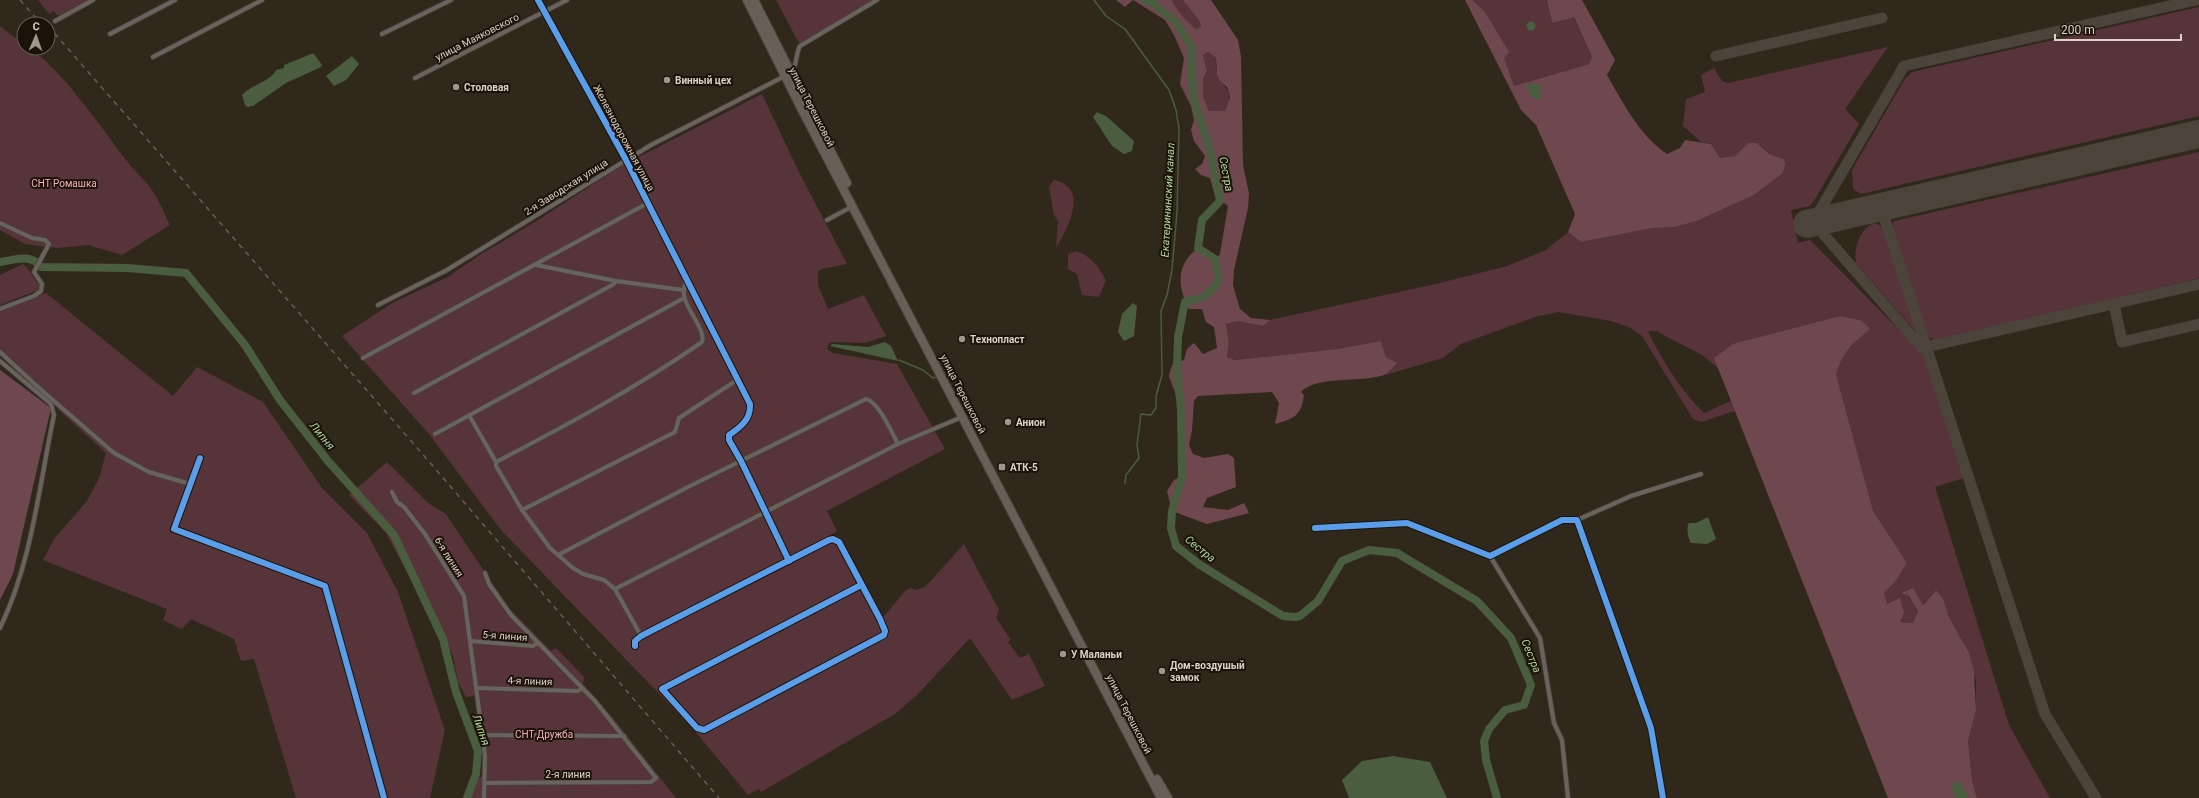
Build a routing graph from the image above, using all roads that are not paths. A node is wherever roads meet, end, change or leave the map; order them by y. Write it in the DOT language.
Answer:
graph roads {
  1 [pos="93,0"];
  2 [pos="175,0"];
  3 [pos="262,0"];
  4 [pos="451,0"];
  5 [pos="538,0"];
  6 [pos="567,0"];
  7 [pos="747,0"];
  8 [pos="754,0"];
  9 [pos="877,0"];
  10 [pos="544,11"];
  11 [pos="56,20"];
  12 [pos="110,34"];
  13 [pos="382,34"];
  14 [pos="153,57"];
  15 [pos="787,74"];
  16 [pos="415,78"];
  17 [pos="626,160"];
  18 [pos="648,203"];
  19 [pos="853,206"];
  20 [pos="827,220"];
  21 [pos="0,223"];
  22 [pos="536,265"];
  23 [pos="687,277"];
  24 [pos="616,281"];
  25 [pos="683,290"];
  26 [pos="684,298"];
  27 [pos="378,305"];
  28 [pos="0,309"];
  29 [pos="0,352"];
  30 [pos="363,358"];
  31 [pos="0,361"];
  32 [pos="737,380"];
  33 [pos="414,393"];
  34 [pos="469,415"];
  35 [pos="963,416"];
  36 [pos="435,434"];
  37 [pos="898,444"];
  38 [pos="200,458"];
  39 [pos="742,461"];
  40 [pos="496,462"];
  41 [pos="1701,474"];
  42 [pos="190,484"];
  43 [pos="392,492"];
  44 [pos="522,510"];
  45 [pos="764,512"];
  46 [pos="1577,520"];
  47 [pos="1315,528"];
  48 [pos="558,555"];
  49 [pos="1490,556"];
  50 [pos="789,561"];
  51 [pos="484,573"];
  52 [pos="861,585"];
  53 [pos="615,588"];
  54 [pos="0,628"];
  55 [pos="641,636"];
  56 [pos="471,641"];
  57 [pos="538,643"];
  58 [pos="635,646"];
  59 [pos="476,688"];
  60 [pos="582,688"];
  61 [pos="482,735"];
  62 [pos="624,736"];
  63 [pos="484,783"];
  64 [pos="384,798"];
  65 [pos="484,798"];
  66 [pos="1161,798"];
  67 [pos="1168,798"];
  68 [pos="1568,798"];
  69 [pos="1663,798"];
  1 -- 11 [label="street"];
  2 -- 12 [label="street"];
  3 -- 14 [label="street"];
  4 -- 13 [label="street"];
  5 -- 10 [label="street, Железнодорожная улица"];
  6 -- 10 [label="street, улица Маяковского"];
  7 -- 15 [label="highway, улица Терешковой"];
  8 -- 15 [label="highway, улица Терешковой"];
  9 -- 15 [label="street"];
  10 -- 16 [label="street, улица Маяковского"];
  10 -- 17 [label="street, Железнодорожная улица"];
  15 -- 17 [label="street, 2-я Заводская улица"];
  15 -- 19 [label="highway, улица Терешковой"];
  15 -- 67 [label="highway, улица Терешковой"];
  17 -- 18 [label="street, Железнодорожная улица"];
  17 -- 27 [label="street, 2-я Заводская улица"];
  18 -- 22 [label="street"];
  18 -- 23 [label="street, Железнодорожная улица"];
  19 -- 20 [label="street"];
  19 -- 35 [label="highway, улица Терешковой"];
  21 -- 28 [label="street"];
  22 -- 24 [label="street"];
  22 -- 30 [label="street"];
  23 -- 25 [label="street"];
  23 -- 32 [label="street, Железнодорожная улица"];
  24 -- 25 [label="street"];
  24 -- 33 [label="street"];
  25 -- 26 [label="street"];
  26 -- 34 [label="street"];
  26 -- 40 [label="street"];
  29 -- 42 [label="street"];
  31 -- 54 [label="street"];
  32 -- 39 [label="street, Железнодорожная улица"];
  32 -- 44 [label="street"];
  34 -- 36 [label="street"];
  34 -- 40 [label="street"];
  35 -- 37 [label="street"];
  35 -- 66 [label="highway, улица Терешковой"];
  37 -- 39 [label="street"];
  37 -- 45 [label="street"];
  38 -- 42 [label="street"];
  39 -- 45 [label="street"];
  39 -- 48 [label="street"];
  40 -- 44 [label="street"];
  41 -- 46 [label="street"];
  42 -- 64 [label="street"];
  43 -- 56 [label="street, 6-я линия"];
  44 -- 48 [label="street"];
  45 -- 50 [label="street"];
  45 -- 53 [label="street"];
  46 -- 49 [label="street"];
  46 -- 69 [label="street"];
  47 -- 49 [label="street"];
  48 -- 53 [label="street"];
  49 -- 68 [label="street"];
  50 -- 52 [label="street"];
  50 -- 55 [label="street"];
  51 -- 57 [label="street"];
  52 -- 52 [label="street"];
  53 -- 55 [label="street"];
  55 -- 58 [label="street"];
  56 -- 57 [label="street, 5-я линия"];
  56 -- 59 [label="street, 6-я линия"];
  57 -- 60 [label="street"];
  59 -- 60 [label="street, 4-я линия"];
  59 -- 61 [label="street, 6-я линия"];
  60 -- 62 [label="street"];
  61 -- 62 [label="street"];
  61 -- 63 [label="street, 6-я линия"];
  62 -- 63 [label="street, 2-я линия"];
  63 -- 65 [label="street, 6-я линия"];
}
